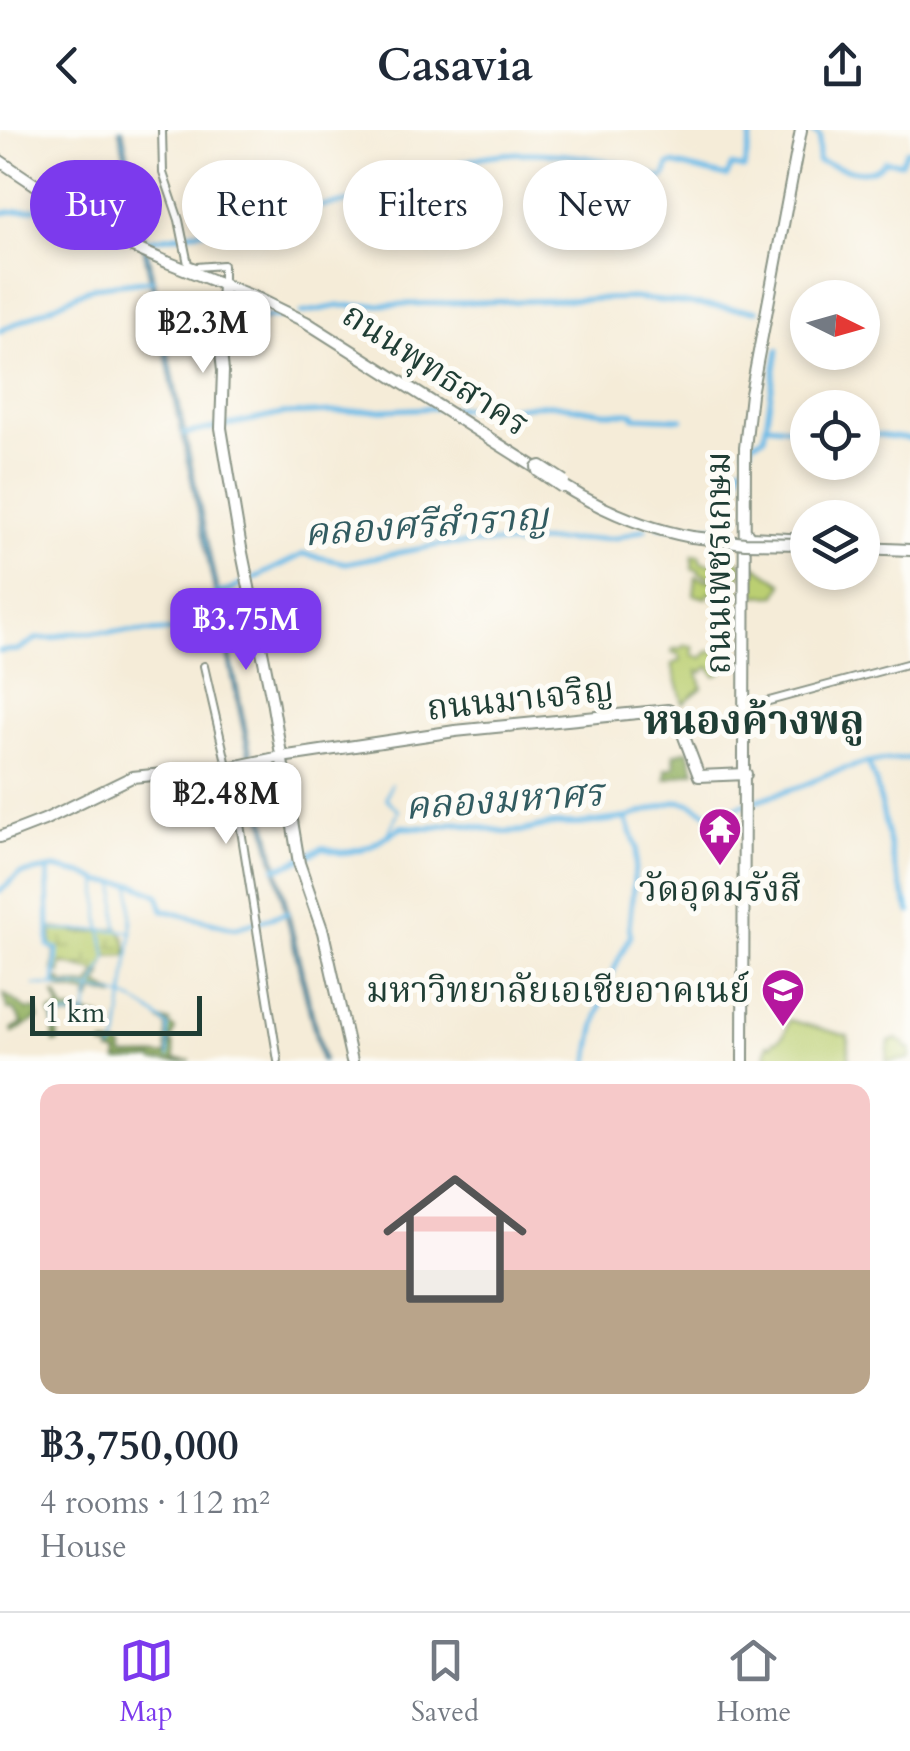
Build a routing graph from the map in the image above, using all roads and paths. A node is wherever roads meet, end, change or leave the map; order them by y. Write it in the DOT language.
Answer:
graph roads {
  1 [pos="162,130"];
  2 [pos="803,130"];
  3 [pos="0,163"];
  4 [pos="180,264"];
  5 [pos="223,282"];
  6 [pos="563,484"];
  7 [pos="599,505"];
  8 [pos="652,526"];
  9 [pos="748,541"];
  10 [pos="790,542"];
  11 [pos="880,547"];
  12 [pos="880,548"];
  13 [pos="910,549"];
  14 [pos="910,663"];
  15 [pos="204,666"];
  16 [pos="746,671"];
  17 [pos="747,706"];
  18 [pos="281,757"];
  19 [pos="227,768"];
  20 [pos="745,774"];
  21 [pos="0,837"];
  22 [pos="278,1061"];
  23 [pos="352,1061"];
  24 [pos="744,1061"];
  1 -- 4 [label="street"];
  2 -- 9 [label="main road, ถนนเพชรเกษม"];
  3 -- 4 [label="main road, ถนนพุทธสาคร, bridge"];
  4 -- 5 [label="main road, ถนนพุทธสาคร"];
  4 -- 5 [label="street"];
  5 -- 7 [label="main road, ถนนพุทธสาคร"];
  5 -- 18 [label="main road"];
  6 -- 7 [label="main road"];
  7 -- 8 [label="main road, ถนนพุทธสาคร"];
  8 -- 9 [label="main road, ถนนพุทธสาคร, bridge"];
  8 -- 9 [label="main road"];
  9 -- 10 [label="main road, ถนนพุทธสาคร, bridge"];
  9 -- 16 [label="main road, ถนนเพชรเกษม"];
  11 -- 13 [label="main road"];
  12 -- 13 [label="main road"];
  14 -- 17 [label="street"];
  15 -- 19 [label="street"];
  16 -- 17 [label="main road, ถนนเพชรเกษม"];
  16 -- 20 [label="main road, ถนนเพชรเกษม"];
  17 -- 20 [label="main road, ถนนเพชรเกษม"];
  18 -- 19 [label="main road, ถนนมาเจริญ"];
  18 -- 20 [label="main road, ถนนมาเจริญ"];
  18 -- 23 [label="main road"];
  19 -- 21 [label="main road, ถนนมาเจริญ"];
  19 -- 22 [label="street"];
  20 -- 24 [label="main road, ถนนเพชรเกษม"];
}
